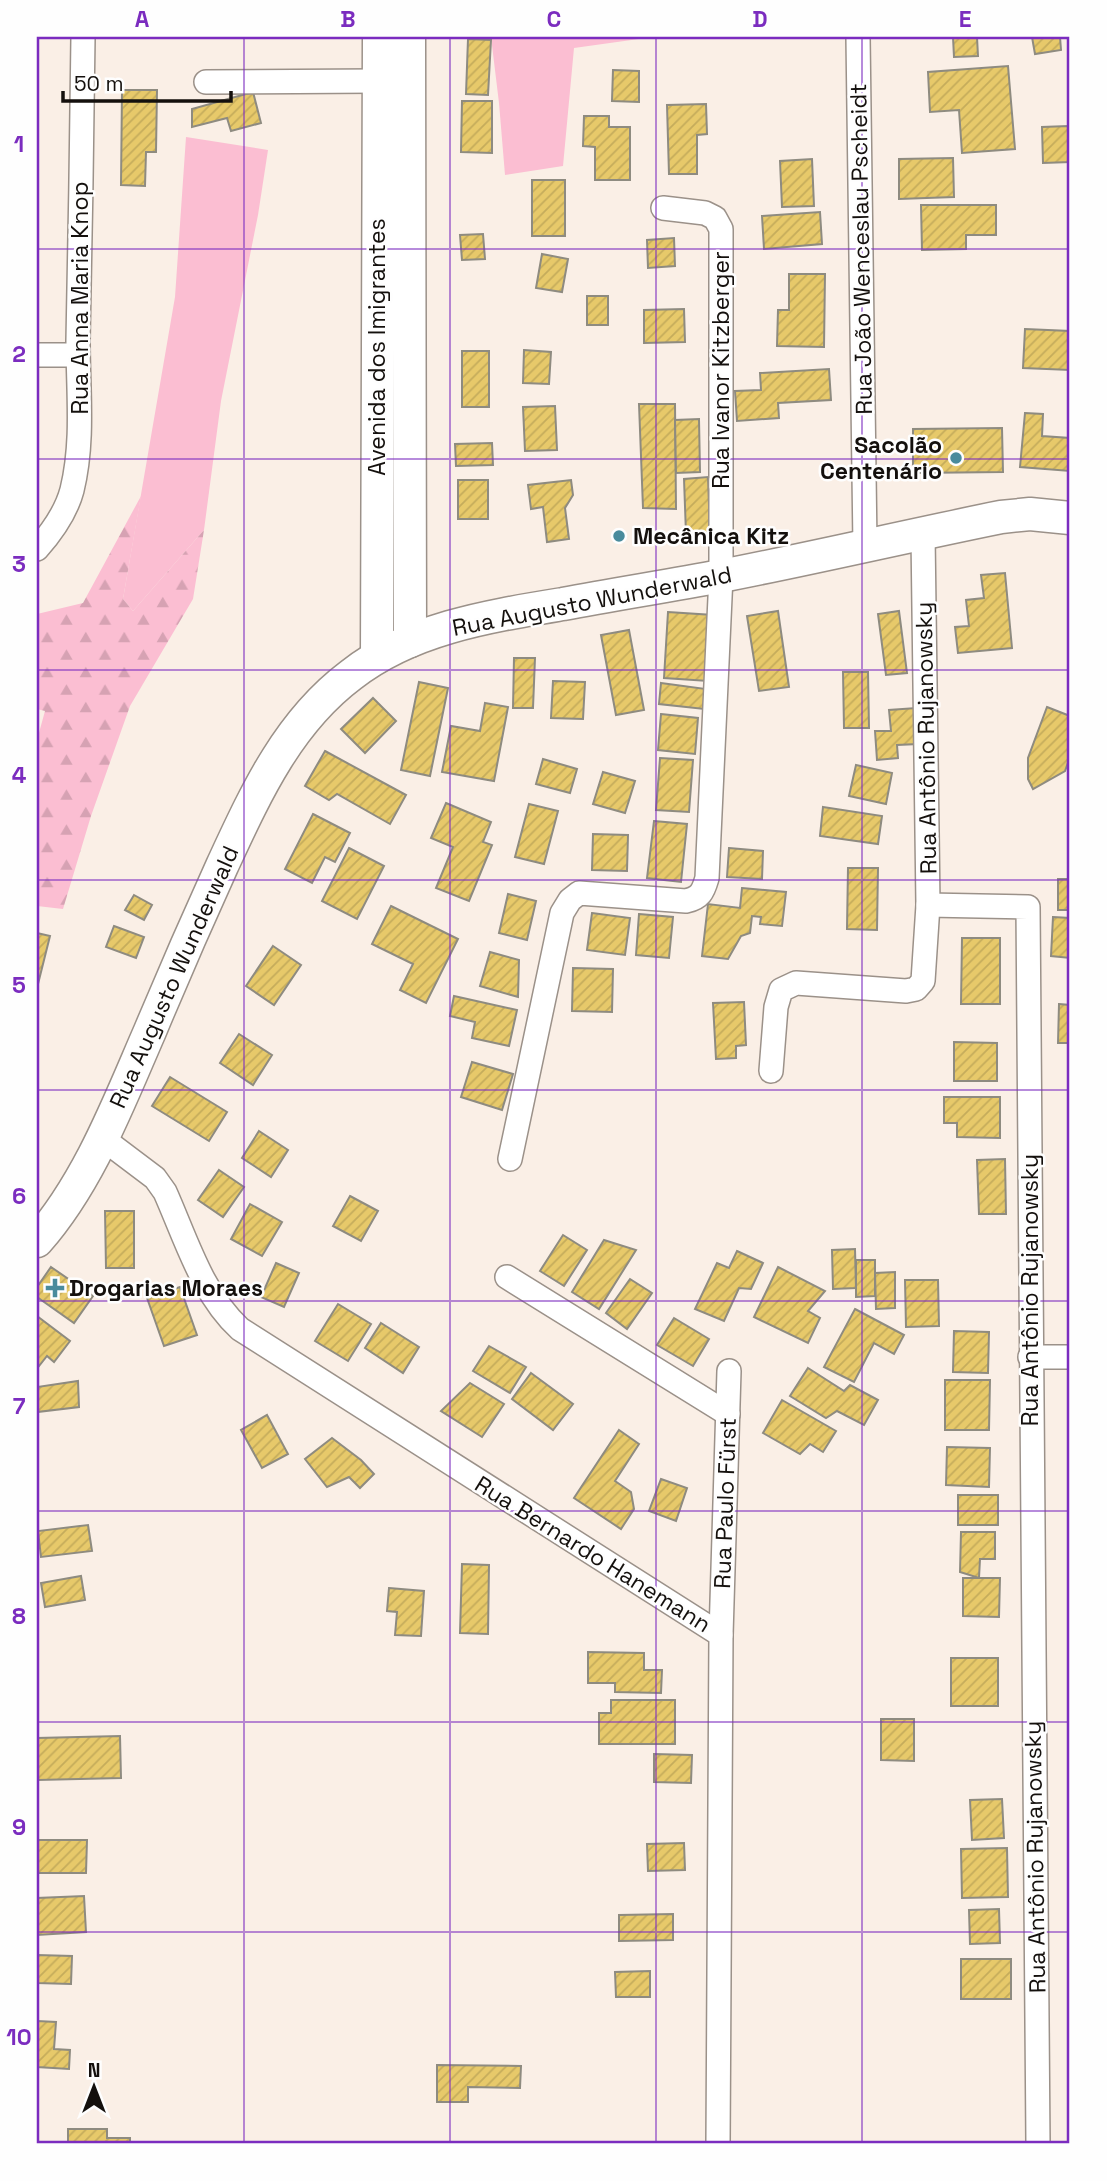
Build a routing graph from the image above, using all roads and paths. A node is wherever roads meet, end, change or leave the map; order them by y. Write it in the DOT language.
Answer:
graph roads {
  1 [pos="83,37"];
  2 [pos="379,37"];
  3 [pos="409,37"];
  4 [pos="858,37"];
  5 [pos="378,81"];
  6 [pos="205,82"];
  7 [pos="409,88"];
  8 [pos="663,208"];
  9 [pos="378,263"];
  10 [pos="409,265"];
  11 [pos="37,355"];
  12 [pos="78,355"];
  13 [pos="1070,518"];
  14 [pos="923,535"];
  15 [pos="865,546"];
  16 [pos="37,549"];
  17 [pos="721,576"];
  18 [pos="410,641"];
  19 [pos="377,657"];
  20 [pos="928,905"];
  21 [pos="771,1070"];
  22 [pos="102,1138"];
  23 [pos="510,1158"];
  24 [pos="37,1241"];
  25 [pos="507,1277"];
  26 [pos="1030,1357"];
  27 [pos="1070,1357"];
  28 [pos="729,1371"];
  29 [pos="728,1414"];
  30 [pos="721,1635"];
  31 [pos="718,2144"];
  32 [pos="1038,2144"];
  1 -- 12 [label="street, Rua Anna Maria Knop"];
  2 -- 5 [label="main road, Avenida dos Imigrantes"];
  3 -- 7 [label="main road, Avenida dos Imigrantes"];
  4 -- 15 [label="street, Rua João Wenceslau Pscheidt"];
  5 -- 6 [label="street"];
  5 -- 7 [label="main road"];
  5 -- 9 [label="main road, Avenida dos Imigrantes"];
  7 -- 10 [label="main road, Avenida dos Imigrantes"];
  8 -- 17 [label="street, Rua Ivanor Kitzberger"];
  9 -- 10 [label="main road"];
  9 -- 19 [label="main road, Avenida dos Imigrantes"];
  10 -- 18 [label="main road, Avenida dos Imigrantes"];
  11 -- 12 [label="street"];
  12 -- 16 [label="street, Rua Anna Maria Knop"];
  13 -- 14 [label="main road, Rua Augusto Wunderwald"];
  14 -- 15 [label="main road, Rua Augusto Wunderwald"];
  14 -- 20 [label="street, Rua Antônio Rujanowsky"];
  15 -- 17 [label="main road, Rua Augusto Wunderwald"];
  17 -- 18 [label="main road, Rua Augusto Wunderwald"];
  17 -- 23 [label="street, Rua Ivanor Kitzberger"];
  18 -- 19 [label="main road, Rua Augusto Wunderwald"];
  19 -- 22 [label="main road, Rua Augusto Wunderwald"];
  20 -- 21 [label="street"];
  20 -- 26 [label="street, Rua Antônio Rujanowsky"];
  22 -- 24 [label="main road, Rua Augusto Wunderwald"];
  22 -- 30 [label="street, Rua Bernardo Hanemann"];
  25 -- 29 [label="street"];
  26 -- 27 [label="street"];
  26 -- 32 [label="street, Rua Antônio Rujanowsky"];
  28 -- 29 [label="street, Rua Paulo Fürst"];
  29 -- 30 [label="street, Rua Paulo Fürst"];
  30 -- 31 [label="street, Rua Bernardo Hanemann"];
}
